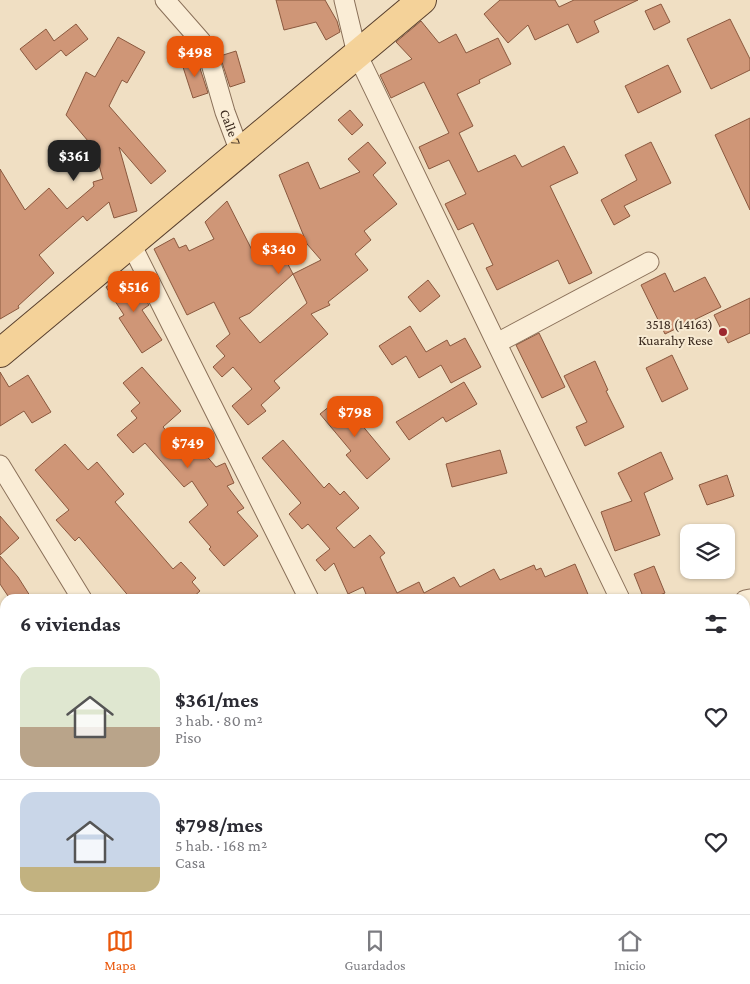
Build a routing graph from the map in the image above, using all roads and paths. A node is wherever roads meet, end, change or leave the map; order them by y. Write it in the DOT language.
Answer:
graph roads {
  1 [pos="165,0"];
  2 [pos="344,0"];
  3 [pos="422,0"];
  4 [pos="357,54"];
  5 [pos="240,152"];
  6 [pos="131,244"];
  7 [pos="648,262"];
  8 [pos="497,343"];
  9 [pos="0,353"];
  10 [pos="0,465"];
  11 [pos="79,594"];
  12 [pos="306,594"];
  13 [pos="618,594"];
  1 -- 5 [label="street, Calle 7"];
  2 -- 4 [label="street"];
  3 -- 4 [label="main road"];
  4 -- 5 [label="main road"];
  4 -- 8 [label="street"];
  5 -- 6 [label="main road"];
  6 -- 9 [label="main road"];
  6 -- 12 [label="street"];
  7 -- 8 [label="street"];
  8 -- 13 [label="street"];
  10 -- 11 [label="street"];
}
